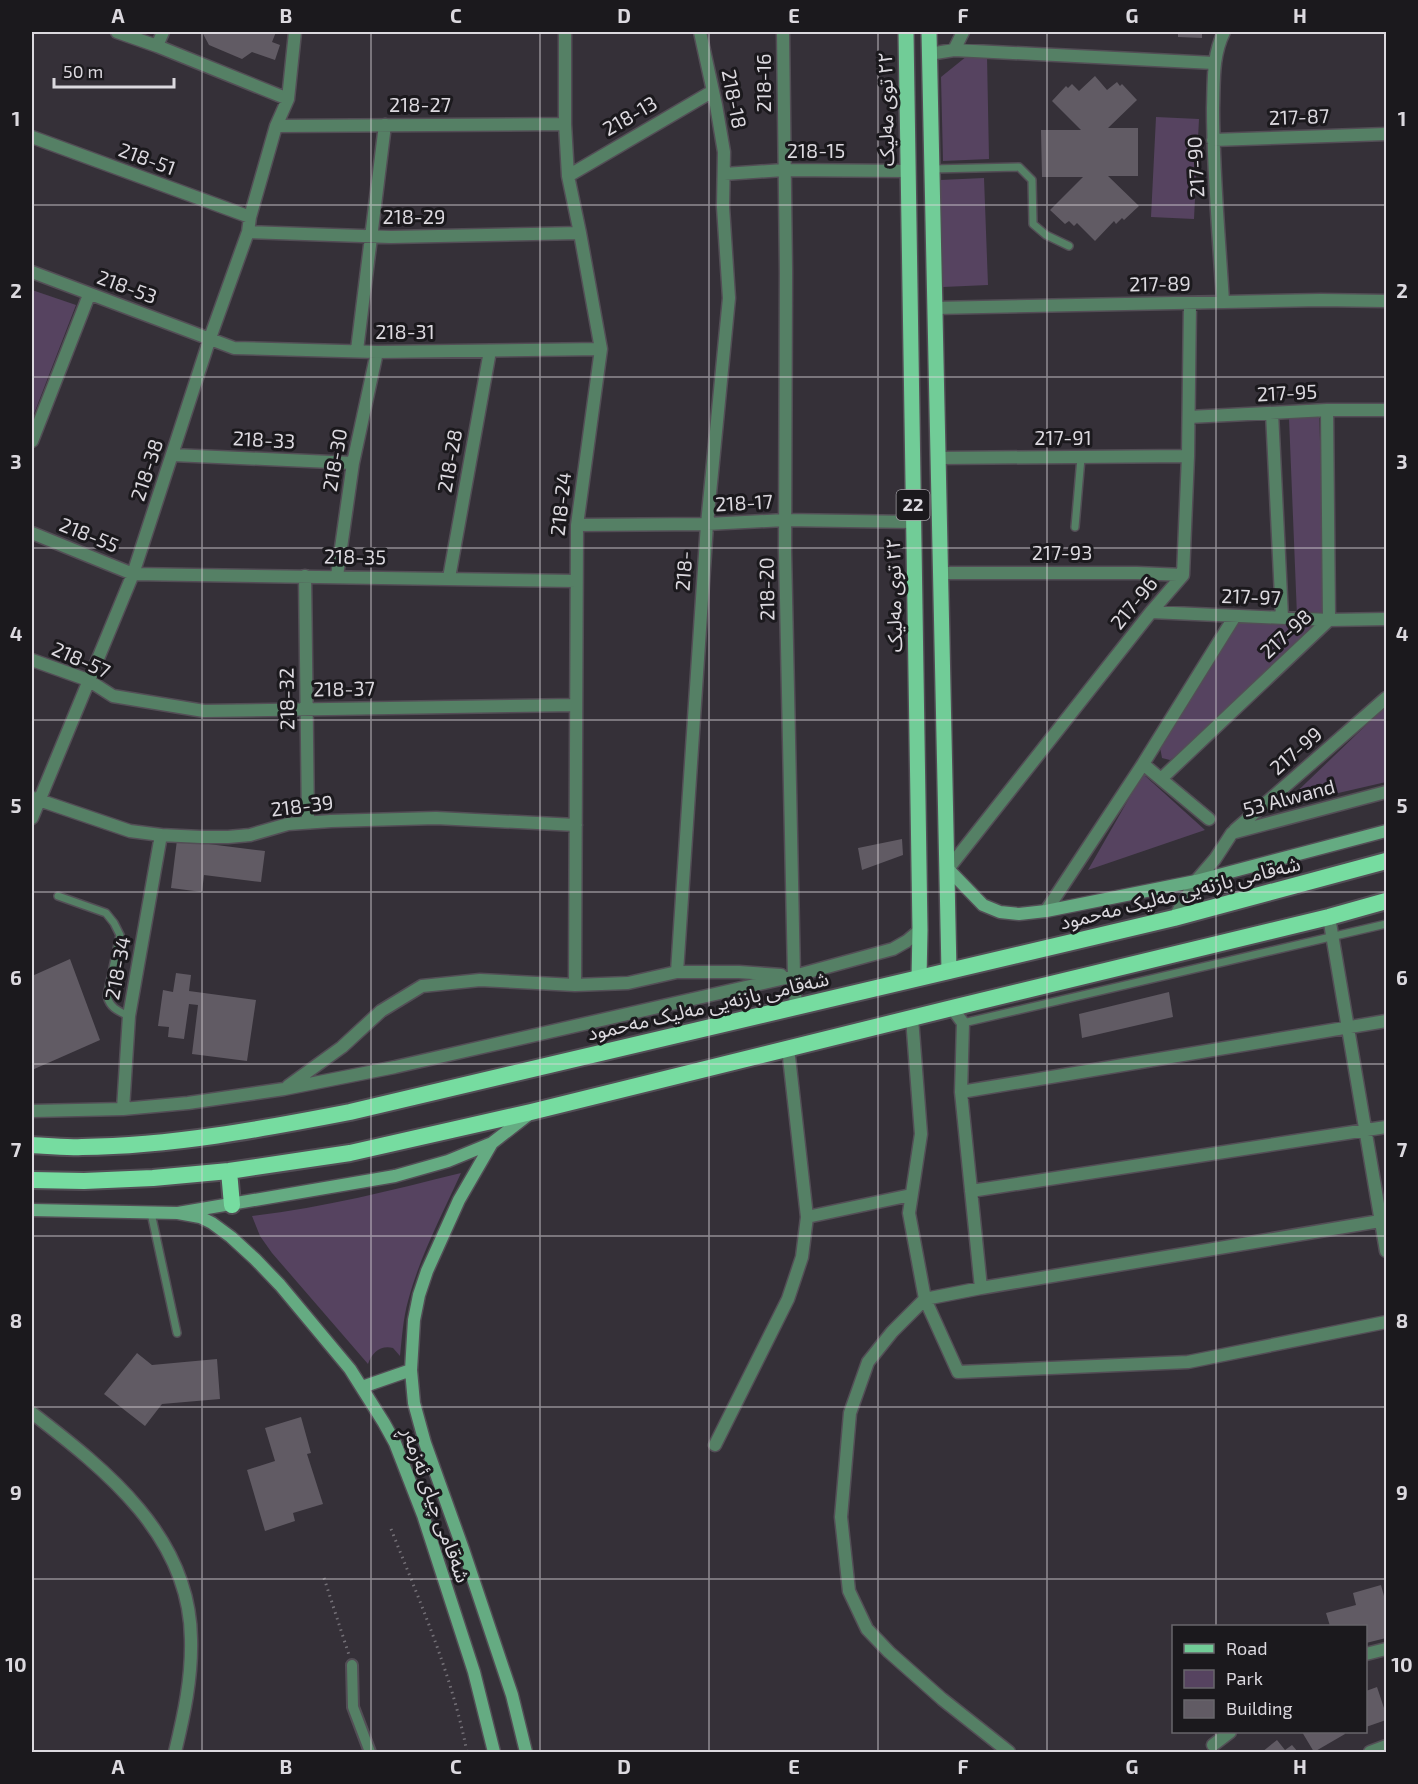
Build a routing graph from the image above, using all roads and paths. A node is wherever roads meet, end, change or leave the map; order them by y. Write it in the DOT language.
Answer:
graph roads {
  1 [pos="117,32"];
  2 [pos="163,32"];
  3 [pos="295,32"];
  4 [pos="565,32"];
  5 [pos="700,32"];
  6 [pos="783,32"];
  7 [pos="906,32"];
  8 [pos="929,32"];
  9 [pos="963,32"];
  10 [pos="1224,32"];
  11 [pos="158,46"];
  12 [pos="954,50"];
  13 [pos="929,54"];
  14 [pos="1214,63"];
  15 [pos="713,91"];
  16 [pos="288,99"];
  17 [pos="565,124"];
  18 [pos="386,125"];
  19 [pos="276,126"];
  20 [pos="1386,134"];
  21 [pos="32,136"];
  22 [pos="1213,140"];
  23 [pos="932,169"];
  24 [pos="784,170"];
  25 [pos="908,171"];
  26 [pos="724,174"];
  27 [pos="568,176"];
  28 [pos="250,217"];
  29 [pos="248,232"];
  30 [pos="580,233"];
  31 [pos="372,236"];
  32 [pos="1069,246"];
  33 [pos="32,272"];
  34 [pos="89,295"];
  35 [pos="1386,301"];
  36 [pos="1223,302"];
  37 [pos="1190,303"];
  38 [pos="935,308"];
  39 [pos="210,338"];
  40 [pos="600,349"];
  41 [pos="357,350"];
  42 [pos="490,351"];
  43 [pos="377,352"];
  44 [pos="1327,410"];
  45 [pos="1386,410"];
  46 [pos="1272,413"];
  47 [pos="1189,417"];
  48 [pos="32,441"];
  49 [pos="173,455"];
  50 [pos="1188,456"];
  51 [pos="938,458"];
  52 [pos="1081,458"];
  53 [pos="353,463"];
  54 [pos="785,520"];
  55 [pos="914,522"];
  56 [pos="707,524"];
  57 [pos="577,525"];
  58 [pos="1075,527"];
  59 [pos="32,533"];
  60 [pos="941,573"];
  61 [pos="133,574"];
  62 [pos="1183,575"];
  63 [pos="305,576"];
  64 [pos="338,576"];
  65 [pos="449,578"];
  66 [pos="576,581"];
  67 [pos="1151,612"];
  68 [pos="1235,616"];
  69 [pos="1282,617"];
  70 [pos="1386,619"];
  71 [pos="1329,620"];
  72 [pos="32,660"];
  73 [pos="88,680"];
  74 [pos="113,696"];
  75 [pos="1386,698"];
  76 [pos="576,705"];
  77 [pos="307,709"];
  78 [pos="1143,764"];
  79 [pos="1161,779"];
  80 [pos="1386,792"];
  81 [pos="35,799"];
  82 [pos="32,818"];
  83 [pos="1209,819"];
  84 [pos="308,822"];
  85 [pos="576,825"];
  86 [pos="1386,831"];
  87 [pos="1232,833"];
  88 [pos="161,835"];
  89 [pos="1386,861"];
  90 [pos="948,869"];
  91 [pos="1196,880"];
  92 [pos="58,896"];
  93 [pos="1386,902"];
  94 [pos="1046,911"];
  95 [pos="1329,917"];
  96 [pos="1174,918"];
  97 [pos="1386,924"];
  98 [pos="920,930"];
  99 [pos="1333,938"];
  100 [pos="950,971"];
  101 [pos="677,972"];
  102 [pos="794,976"];
  103 [pos="919,978"];
  104 [pos="575,985"];
  105 [pos="796,1007"];
  106 [pos="952,1008"];
  107 [pos="129,1016"];
  108 [pos="912,1018"];
  109 [pos="1386,1020"];
  110 [pos="963,1023"];
  111 [pos="1348,1026"];
  112 [pos="788,1048"];
  113 [pos="284,1089"];
  114 [pos="961,1092"];
  115 [pos="123,1109"];
  116 [pos="32,1111"];
  117 [pos="531,1112"];
  118 [pos="1386,1126"];
  119 [pos="1366,1130"];
  120 [pos="492,1143"];
  121 [pos="32,1145"];
  122 [pos="229,1172"];
  123 [pos="32,1180"];
  124 [pos="971,1191"];
  125 [pos="911,1195"];
  126 [pos="232,1205"];
  127 [pos="32,1210"];
  128 [pos="151,1213"];
  129 [pos="178,1213"];
  130 [pos="807,1216"];
  131 [pos="1384,1221"];
  132 [pos="1386,1251"];
  133 [pos="981,1288"];
  134 [pos="925,1299"];
  135 [pos="1386,1322"];
  136 [pos="177,1332"];
  137 [pos="411,1370"];
  138 [pos="362,1387"];
  139 [pos="32,1413"];
  140 [pos="715,1445"];
  141 [pos="391,1529"];
  142 [pos="324,1578"];
  143 [pos="1386,1649"];
  144 [pos="1367,1654"];
  145 [pos="352,1665"];
  146 [pos="1228,1733"];
  147 [pos="1214,1745"];
  148 [pos="1386,1746"];
  149 [pos="175,1752"];
  150 [pos="370,1752"];
  151 [pos="467,1752"];
  152 [pos="494,1752"];
  153 [pos="526,1752"];
  154 [pos="1009,1752"];
  155 [pos="1370,1752"];
  1 -- 11 [label="street"];
  2 -- 11 [label="street"];
  3 -- 16 [label="street, 218-38"];
  4 -- 17 [label="street, 218-24"];
  5 -- 15 [label="street, 218-18"];
  6 -- 24 [label="street, 218-16"];
  7 -- 25 [label="main road, ٢٢ توی مەلیک / 22"];
  8 -- 13 [label="main road, 22"];
  9 -- 12 [label="street"];
  10 -- 14 [label="street, 217-90"];
  11 -- 16 [label="street"];
  12 -- 13 [label="street"];
  12 -- 14 [label="street"];
  13 -- 23 [label="main road, 22"];
  14 -- 22 [label="street, 217-90"];
  15 -- 26 [label="street, 218-18"];
  15 -- 27 [label="street, 218-13"];
  16 -- 19 [label="street, 218-38"];
  17 -- 18 [label="street, 218-27"];
  17 -- 27 [label="street, 218-24"];
  18 -- 19 [label="street, 218-27"];
  18 -- 31 [label="street"];
  19 -- 28 [label="street, 218-38"];
  20 -- 22 [label="street, 217-87"];
  21 -- 28 [label="street, 218-51"];
  22 -- 36 [label="street, 217-90"];
  23 -- 32 [label="lane"];
  23 -- 38 [label="main road, 22"];
  24 -- 25 [label="street, 218-15"];
  24 -- 26 [label="street, 218-15"];
  24 -- 54 [label="street, 218-20"];
  25 -- 55 [label="main road, ٢٢ توی مەلیک / 22"];
  26 -- 56 [label="street, 218-"];
  27 -- 30 [label="street, 218-24"];
  28 -- 29 [label="street, 218-38"];
  29 -- 31 [label="street, 218-29"];
  29 -- 39 [label="street, 218-38"];
  30 -- 31 [label="street, 218-29"];
  30 -- 40 [label="street, 218-24"];
  31 -- 41 [label="street"];
  33 -- 34 [label="street, 218-53"];
  34 -- 39 [label="street, 218-53"];
  34 -- 48 [label="street"];
  35 -- 36 [label="street, 217-89"];
  36 -- 37 [label="street, 217-89"];
  37 -- 38 [label="street, 217-89"];
  37 -- 47 [label="street, 217-96"];
  38 -- 51 [label="main road, 22"];
  39 -- 41 [label="street, 218-31"];
  39 -- 49 [label="street, 218-38"];
  40 -- 42 [label="street, 218-31"];
  40 -- 57 [label="street, 218-24"];
  41 -- 43 [label="street, 218-31"];
  42 -- 43 [label="street, 218-31"];
  42 -- 65 [label="street, 218-28"];
  43 -- 53 [label="street, 218-30"];
  44 -- 45 [label="street, 217-95"];
  44 -- 46 [label="street, 217-95"];
  44 -- 71 [label="street, 217-98"];
  46 -- 47 [label="street, 217-95"];
  46 -- 69 [label="street"];
  47 -- 50 [label="street, 217-96"];
  49 -- 53 [label="street, 218-33"];
  49 -- 61 [label="street, 218-38"];
  50 -- 52 [label="street, 217-91"];
  50 -- 62 [label="street, 217-96"];
  51 -- 52 [label="street, 217-91"];
  51 -- 60 [label="main road, 22"];
  52 -- 58 [label="lane"];
  53 -- 64 [label="street, 218-30"];
  54 -- 55 [label="street, 218-17"];
  54 -- 56 [label="street, 218-17"];
  54 -- 102 [label="street, 218-20"];
  55 -- 98 [label="main road, ٢٢ توی مەلیک / 22"];
  56 -- 57 [label="street, 218-17"];
  56 -- 101 [label="street, 218-"];
  57 -- 66 [label="street, 218-24"];
  59 -- 61 [label="street, 218-55"];
  60 -- 62 [label="street, 217-93"];
  60 -- 90 [label="main road, 22"];
  61 -- 63 [label="street, 218-35"];
  61 -- 73 [label="street, 218-38"];
  62 -- 67 [label="street, 217-96"];
  63 -- 64 [label="street, 218-35"];
  63 -- 77 [label="street, 218-32"];
  64 -- 65 [label="street, 218-35"];
  65 -- 66 [label="street, 218-35"];
  66 -- 76 [label="street, 218-24"];
  67 -- 68 [label="street, 217-97"];
  67 -- 90 [label="street, 217-96"];
  68 -- 69 [label="street, 217-97"];
  68 -- 78 [label="street"];
  69 -- 71 [label="street, 217-97"];
  70 -- 71 [label="street, 217-97"];
  71 -- 79 [label="street, 217-98"];
  72 -- 73 [label="street, 218-57"];
  73 -- 74 [label="street, 218-57"];
  73 -- 81 [label="street, 218-38"];
  74 -- 77 [label="street, 218-37"];
  75 -- 87 [label="street, 217-99"];
  76 -- 77 [label="street, 218-37"];
  76 -- 85 [label="street, 218-24"];
  77 -- 84 [label="street, 218-32"];
  78 -- 79 [label="street"];
  78 -- 94 [label="street"];
  79 -- 83 [label="street"];
  80 -- 87 [label="street, 53 Alwand"];
  81 -- 82 [label="street, 218-38"];
  81 -- 88 [label="street, 218-39"];
  84 -- 85 [label="street, 218-39"];
  84 -- 88 [label="street, 218-39"];
  85 -- 104 [label="street, 218-24"];
  86 -- 91 [label="main road"];
  87 -- 91 [label="street, 53 Alwand"];
  88 -- 107 [label="street, 218-34"];
  89 -- 96 [label="highway, شەقامی بازنەیی مەلیک مەحمود"];
  90 -- 94 [label="main road"];
  90 -- 100 [label="main road, 22"];
  91 -- 94 [label="main road"];
  91 -- 96 [label="street, 53 Alwand"];
  92 -- 107 [label="lane"];
  93 -- 95 [label="highway"];
  95 -- 99 [label="street"];
  95 -- 106 [label="highway"];
  96 -- 100 [label="highway, شەقامی بازنەیی مەلیک مەحمود"];
  97 -- 99 [label="lane"];
  98 -- 102 [label="street"];
  98 -- 103 [label="main road, ٢٢ توی مەلیک / 22"];
  99 -- 110 [label="lane"];
  99 -- 111 [label="street"];
  100 -- 103 [label="highway, شەقامی بازنەیی مەلیک مەحمود"];
  101 -- 102 [label="street"];
  101 -- 104 [label="street"];
  102 -- 105 [label="street, 218-20"];
  102 -- 113 [label="street"];
  103 -- 105 [label="highway, شەقامی بازنەیی مەلیک مەحمود"];
  104 -- 113 [label="street"];
  105 -- 121 [label="highway, شەقامی بازنەیی مەلیک مەحمود"];
  106 -- 108 [label="highway"];
  106 -- 110 [label="street"];
  107 -- 115 [label="street, 218-34"];
  108 -- 112 [label="highway"];
  108 -- 125 [label="street"];
  109 -- 111 [label="street"];
  110 -- 114 [label="street"];
  111 -- 114 [label="street"];
  111 -- 119 [label="street"];
  112 -- 117 [label="highway"];
  112 -- 130 [label="street"];
  113 -- 115 [label="street"];
  114 -- 124 [label="street"];
  115 -- 116 [label="street"];
  117 -- 120 [label="main road"];
  117 -- 122 [label="highway"];
  118 -- 119 [label="street"];
  119 -- 124 [label="street"];
  119 -- 131 [label="street"];
  120 -- 126 [label="main road"];
  120 -- 137 [label="main road, شەقامی چیای ئەزمەڕ"];
  122 -- 123 [label="highway"];
  122 -- 126 [label="highway"];
  124 -- 133 [label="street"];
  125 -- 130 [label="street"];
  125 -- 134 [label="street"];
  126 -- 129 [label="main road"];
  127 -- 128 [label="main road"];
  128 -- 129 [label="main road"];
  128 -- 136 [label="lane"];
  129 -- 138 [label="main road, شەقامی چیای ئەزمەڕ"];
  130 -- 140 [label="street"];
  131 -- 132 [label="street"];
  131 -- 133 [label="street"];
  133 -- 134 [label="street"];
  134 -- 135 [label="street"];
  134 -- 154 [label="street"];
  137 -- 138 [label="main road"];
  137 -- 153 [label="main road, شەقامی چیای ئەزمەڕ"];
  138 -- 152 [label="main road, شەقامی چیای ئەزمەڕ"];
  139 -- 149 [label="street"];
  141 -- 151 [label="path"];
  142 -- 145 [label="path"];
  143 -- 144 [label="street"];
  145 -- 150 [label="street"];
  146 -- 147 [label="street"];
  148 -- 155 [label="street"];
}
